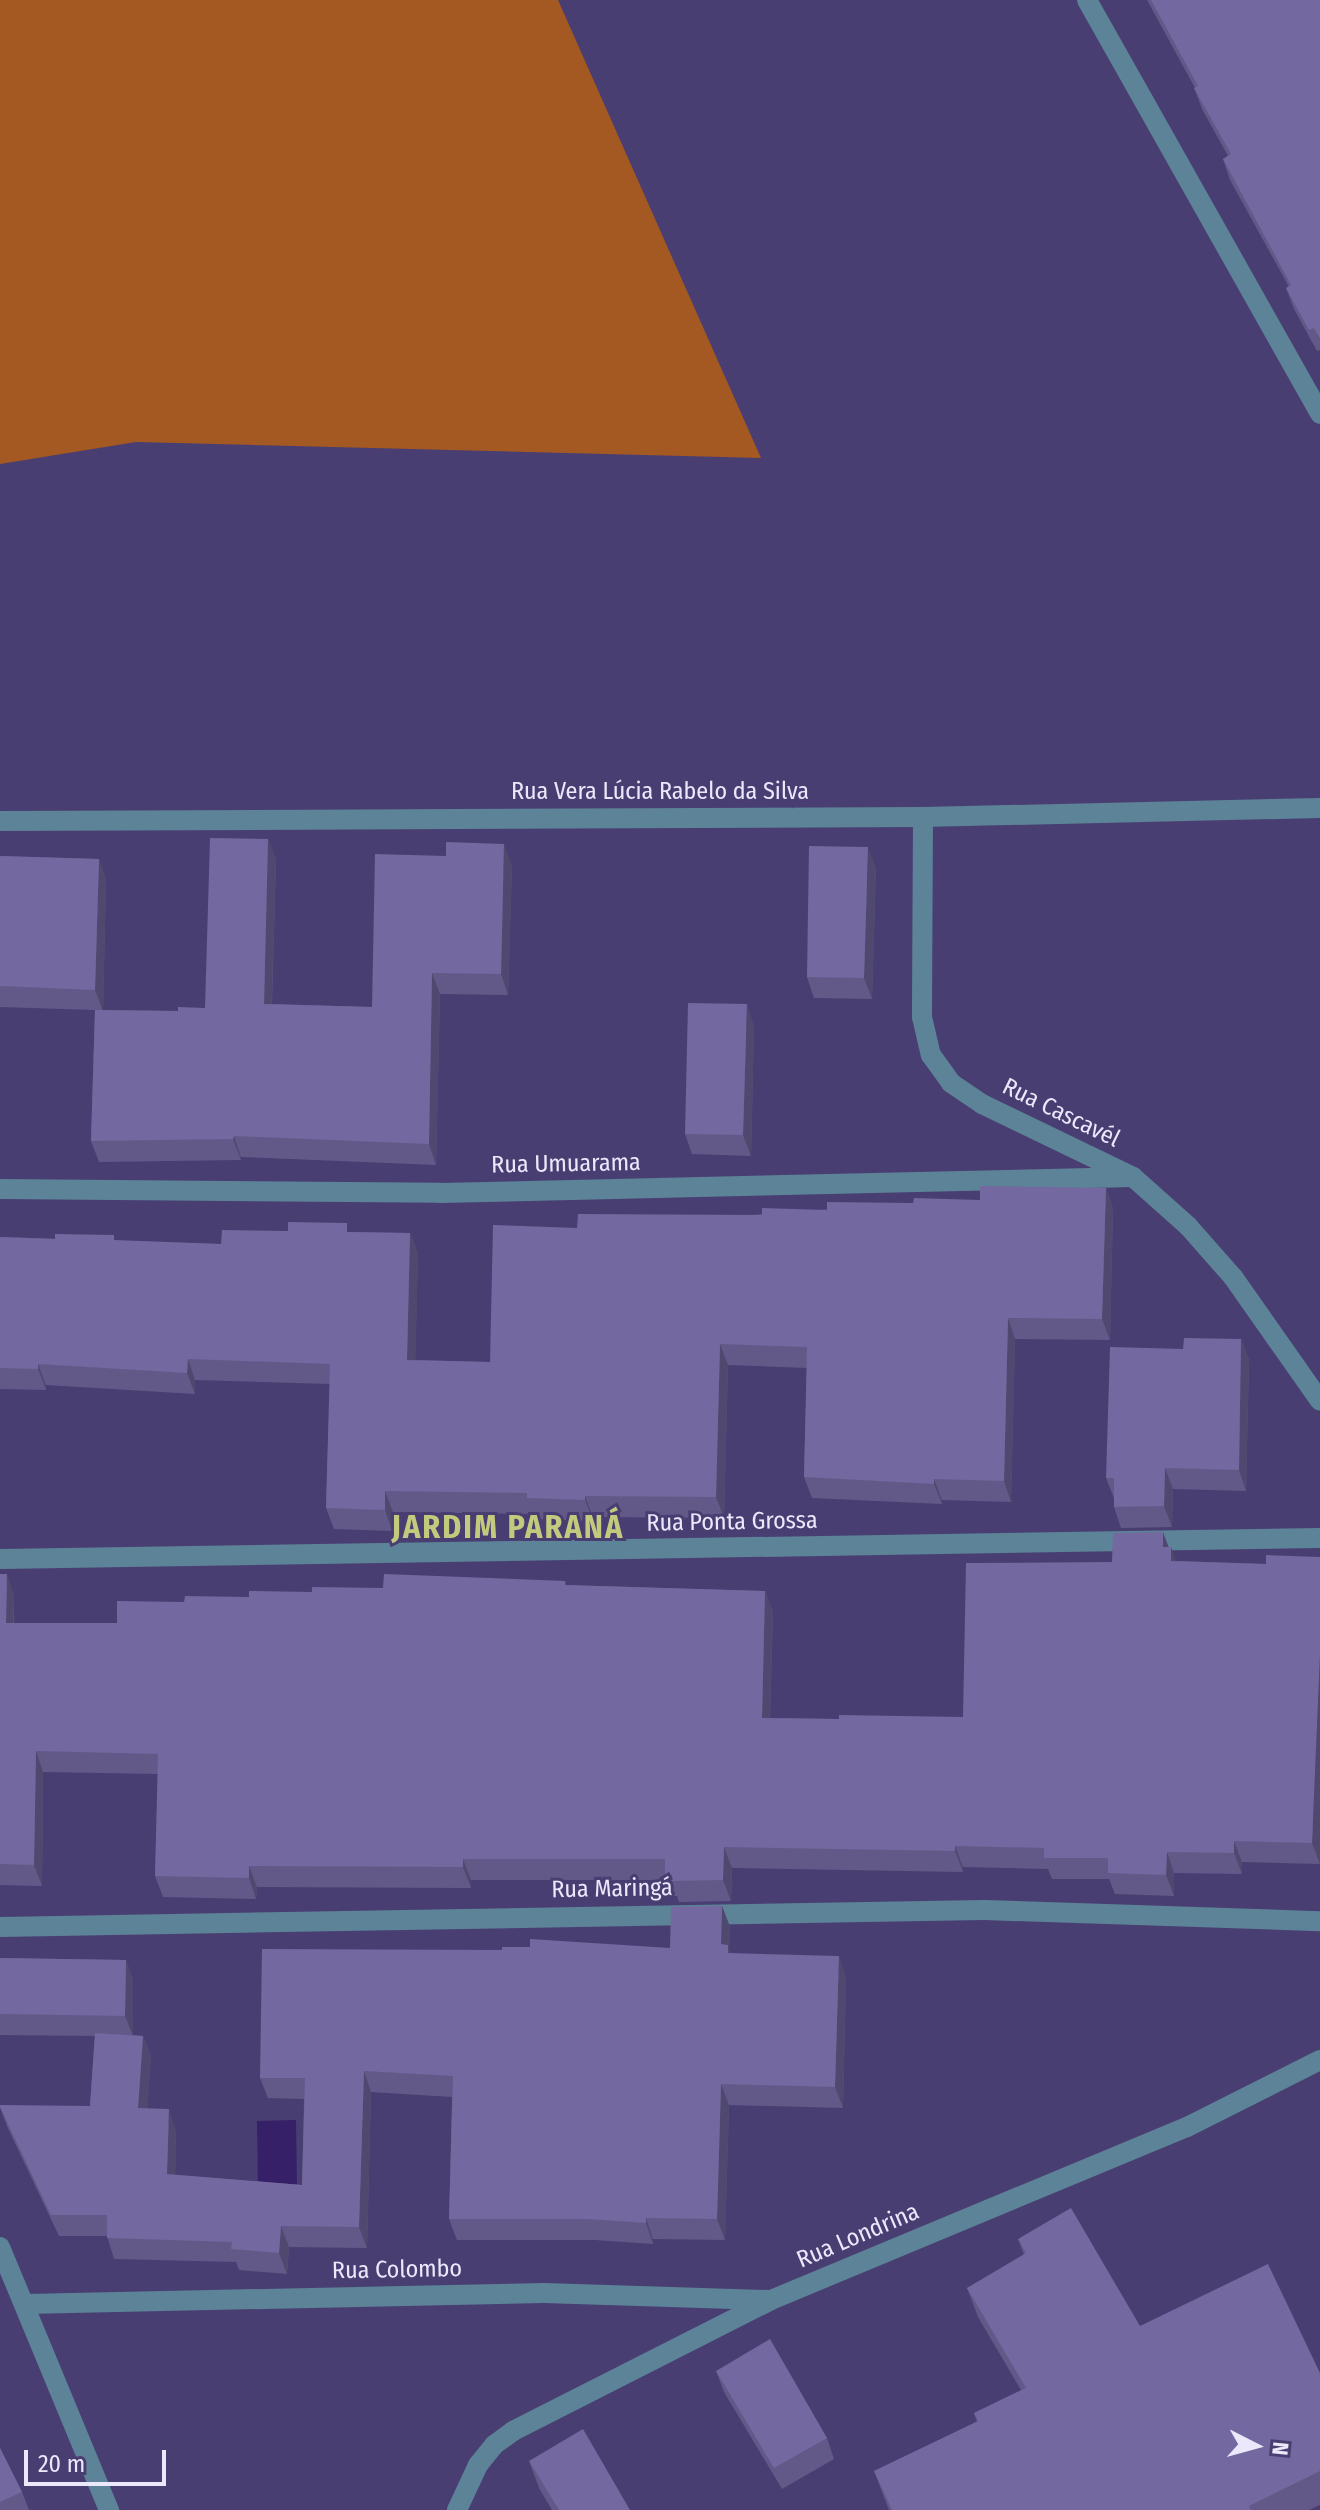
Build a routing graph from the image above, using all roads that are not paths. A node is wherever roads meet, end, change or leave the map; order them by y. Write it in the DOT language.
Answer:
graph roads {
  1 [pos="1087,0"];
  2 [pos="1320,414"];
  3 [pos="1320,808"];
  4 [pos="923,817"];
  5 [pos="0,821"];
  6 [pos="1133,1177"];
  7 [pos="0,1189"];
  8 [pos="1320,1401"];
  9 [pos="1320,1538"];
  10 [pos="0,1559"];
  11 [pos="1320,1921"];
  12 [pos="0,1927"];
  13 [pos="1320,2060"];
  14 [pos="0,2247"];
  15 [pos="771,2300"];
  16 [pos="25,2304"];
  17 [pos="109,2510"];
  18 [pos="457,2510"];
  1 -- 2 [label="street"];
  3 -- 4 [label="street, Rua Vera Lúcia Rabelo da Silva"];
  4 -- 5 [label="street, Rua Vera Lúcia Rabelo da Silva"];
  4 -- 6 [label="street, Rua Cascavél"];
  6 -- 7 [label="street, Rua Umuarama"];
  6 -- 8 [label="street, Rua Cascavél"];
  9 -- 10 [label="street, Rua Ponta Grossa"];
  11 -- 12 [label="street, Rua Maringá"];
  13 -- 15 [label="street, Rua Londrina"];
  14 -- 16 [label="street"];
  15 -- 16 [label="street, Rua Colombo"];
  15 -- 18 [label="street, Rua Londrina"];
  16 -- 17 [label="street"];
}
